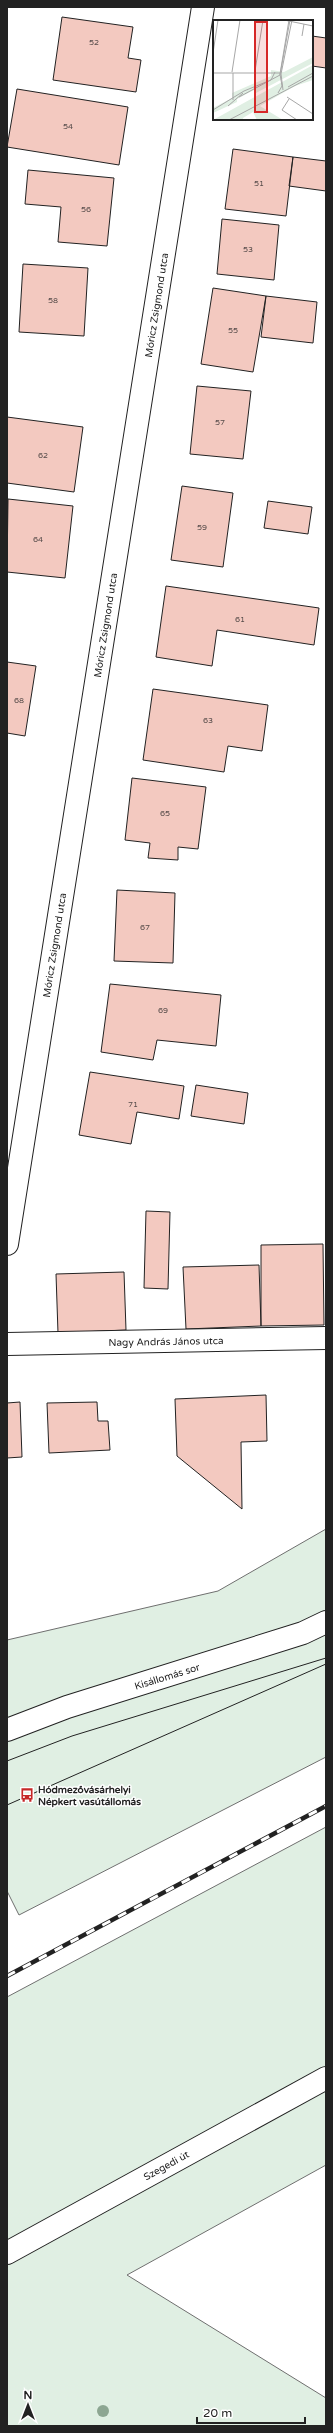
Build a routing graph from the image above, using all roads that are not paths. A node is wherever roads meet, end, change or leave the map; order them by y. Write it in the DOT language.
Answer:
graph roads {
  1 [pos="203,7"];
  2 [pos="7,1244"];
  3 [pos="326,1338"];
  4 [pos="7,1344"];
  5 [pos="326,1622"];
  6 [pos="7,1730"];
  7 [pos="326,2078"];
  8 [pos="7,2253"];
  1 -- 2 [label="street, Móricz Zsigmond utca"];
  3 -- 4 [label="street, Nagy András János utca"];
  5 -- 6 [label="street, Kisállomás sor"];
  7 -- 8 [label="street, Szegedi út"];
}
